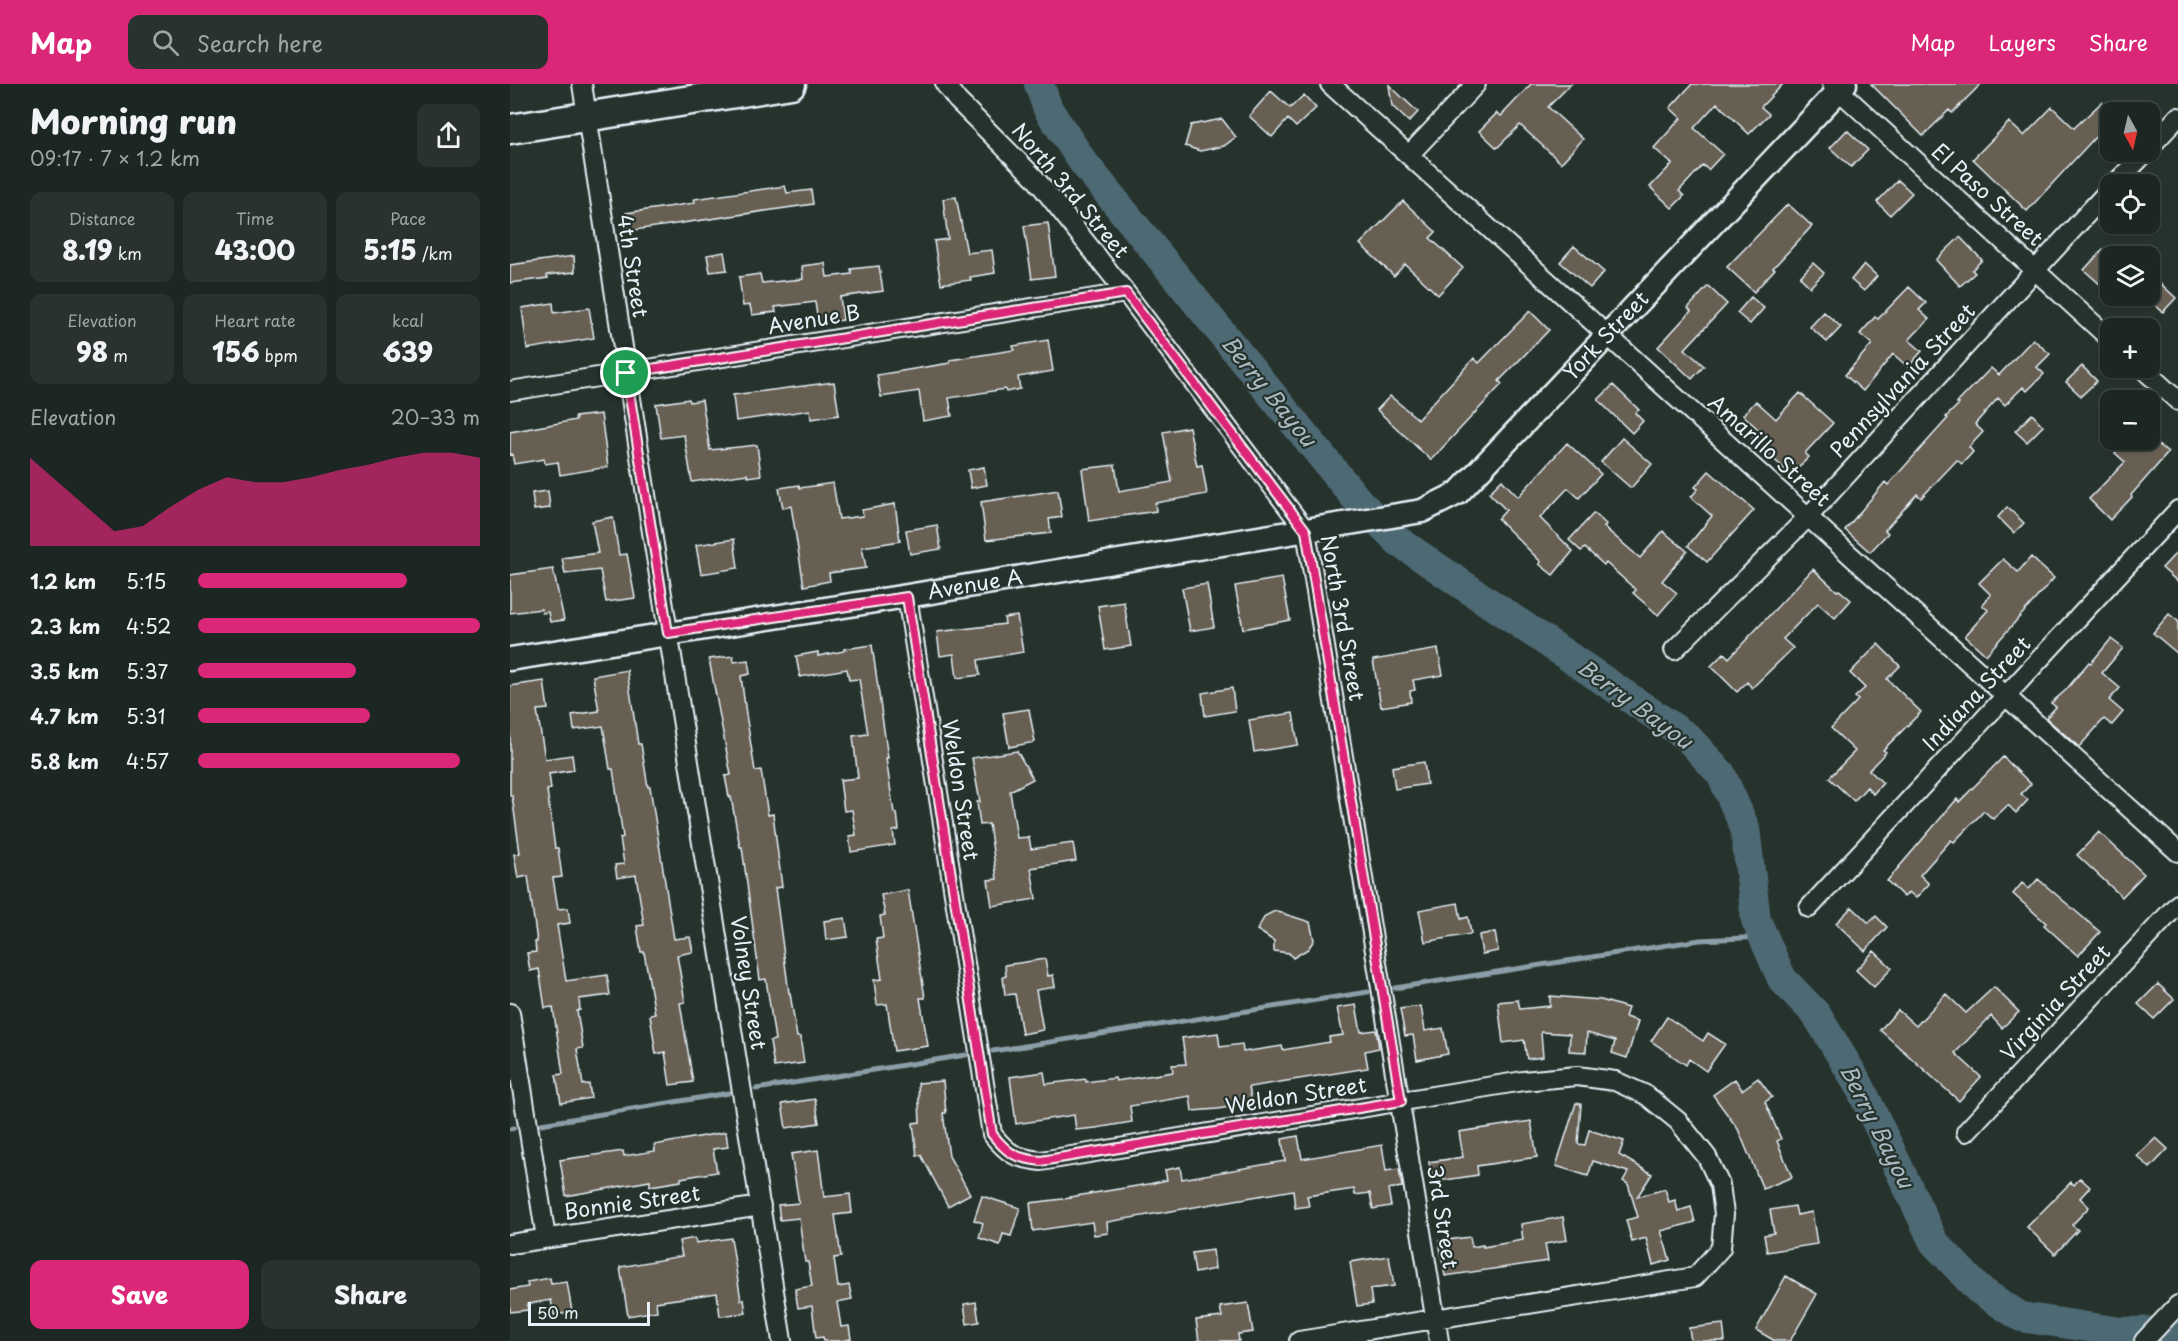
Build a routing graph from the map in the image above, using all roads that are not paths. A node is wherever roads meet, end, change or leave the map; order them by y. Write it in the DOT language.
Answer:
graph roads {
  1 [pos="582,84"];
  2 [pos="791,84"];
  3 [pos="945,84"];
  4 [pos="1330,84"];
  5 [pos="1476,84"];
  6 [pos="1839,86"];
  7 [pos="587,116"];
  8 [pos="2178,117"];
  9 [pos="510,129"];
  10 [pos="2160,136"];
  11 [pos="1409,155"];
  12 [pos="2136,162"];
  13 [pos="2125,174"];
  14 [pos="2100,200"];
  15 [pos="2036,270"];
  16 [pos="1126,293"];
  17 [pos="2100,330"];
  18 [pos="1608,336"];
  19 [pos="626,373"];
  20 [pos="2153,378"];
  21 [pos="510,391"];
  22 [pos="2178,401"];
  23 [pos="2178,510"];
  24 [pos="1808,517"];
  25 [pos="1332,526"];
  26 [pos="1306,531"];
  27 [pos="907,597"];
  28 [pos="668,633"];
  29 [pos="1674,650"];
  30 [pos="510,659"];
  31 [pos="2005,696"];
  32 [pos="2178,852"];
  33 [pos="2178,904"];
  34 [pos="1809,908"];
  35 [pos="510,1013"];
  36 [pos="1401,1101"];
  37 [pos="1966,1132"];
  38 [pos="761,1206"];
  39 [pos="546,1238"];
  40 [pos="510,1244"];
  41 [pos="2178,1305"];
  42 [pos="1436,1320"];
  43 [pos="782,1341"];
  44 [pos="1299,1341"];
  45 [pos="1439,1341"];
  46 [pos="2144,1341"];
  1 -- 7 [label="street, 4th Street"];
  2 -- 7 [label="main road"];
  3 -- 16 [label="street, North 3rd Street"];
  4 -- 11 [label="street, Amarillo Street"];
  5 -- 11 [label="street"];
  6 -- 15 [label="street, El Paso Street"];
  6 -- 18 [label="street, York Street"];
  7 -- 9 [label="main road"];
  7 -- 19 [label="street, 4th Street"];
  8 -- 10 [label="street"];
  11 -- 18 [label="street, Amarillo Street"];
  12 -- 13 [label="street"];
  14 -- 15 [label="street, Pennsylvania Street"];
  15 -- 17 [label="street, El Paso Street"];
  15 -- 24 [label="street, Pennsylvania Street"];
  16 -- 19 [label="street, Avenue B"];
  16 -- 26 [label="street, North 3rd Street"];
  18 -- 24 [label="street, Amarillo Street"];
  18 -- 25 [label="street, York Street"];
  19 -- 21 [label="street, Avenue B"];
  19 -- 28 [label="street, 4th Street"];
  20 -- 22 [label="street"];
  23 -- 31 [label="street, Indiana Street"];
  24 -- 29 [label="street, Pennsylvania Street"];
  24 -- 31 [label="street, Amarillo Street"];
  25 -- 26 [label="street, Avenue A"];
  26 -- 27 [label="street, Avenue A"];
  26 -- 36 [label="street, North 3rd Street"];
  27 -- 28 [label="street, Avenue A"];
  27 -- 36 [label="street, Weldon Street"];
  28 -- 30 [label="street, Avenue A"];
  28 -- 38 [label="street, Volney Street"];
  31 -- 32 [label="street, Amarillo Street"];
  31 -- 34 [label="street, Indiana Street"];
  33 -- 37 [label="street, Virginia Street"];
  35 -- 39 [label="street"];
  36 -- 42 [label="street, 3rd Street"];
  36 -- 42 [label="street, Weldon Street"];
  38 -- 39 [label="street, Bonnie Street"];
  38 -- 43 [label="street, Volney Street"];
  39 -- 40 [label="street, Bonnie Street"];
  41 -- 46 [label="street"];
  42 -- 44 [label="street, Weldon Street"];
  42 -- 45 [label="street, 3rd Street"];
}
